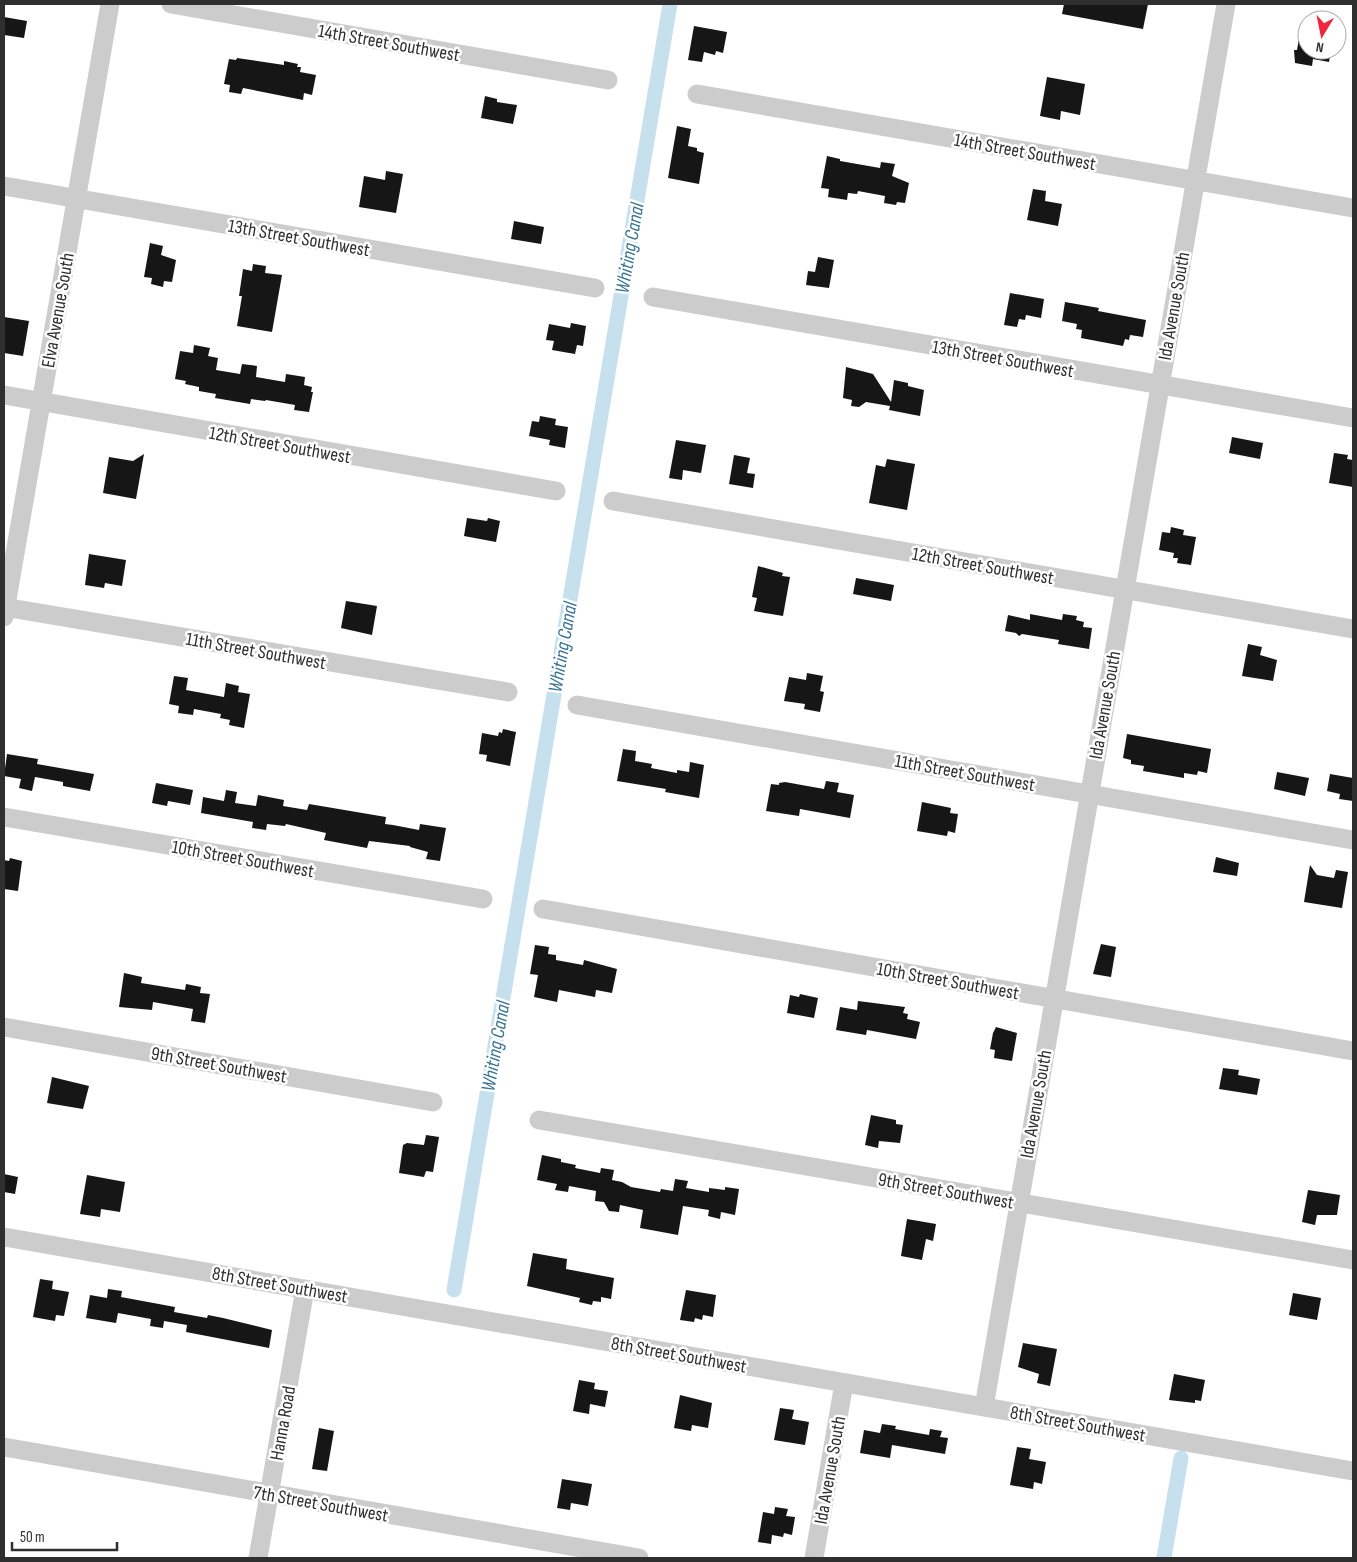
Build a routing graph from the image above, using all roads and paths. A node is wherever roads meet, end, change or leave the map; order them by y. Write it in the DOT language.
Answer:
graph roads {
  1 [pos="110,4"];
  2 [pos="171,4"];
  3 [pos="1226,4"];
  4 [pos="608,80"];
  5 [pos="697,94"];
  6 [pos="1195,182"];
  7 [pos="4,186"];
  8 [pos="76,199"];
  9 [pos="1353,208"];
  10 [pos="595,288"];
  11 [pos="653,298"];
  12 [pos="1160,385"];
  13 [pos="4,396"];
  14 [pos="41,403"];
  15 [pos="1353,418"];
  16 [pos="556,491"];
  17 [pos="613,501"];
  18 [pos="1124,589"];
  19 [pos="4,610"];
  20 [pos="1353,629"];
  21 [pos="508,692"];
  22 [pos="577,705"];
  23 [pos="1088,793"];
  24 [pos="4,817"];
  25 [pos="1353,840"];
  26 [pos="483,899"];
  27 [pos="543,909"];
  28 [pos="1054,998"];
  29 [pos="4,1027"];
  30 [pos="1353,1051"];
  31 [pos="433,1102"];
  32 [pos="539,1120"];
  33 [pos="1018,1202"];
  34 [pos="4,1238"];
  35 [pos="1353,1260"];
  36 [pos="305,1288"];
  37 [pos="844,1383"];
  38 [pos="984,1407"];
  39 [pos="4,1447"];
  40 [pos="1353,1471"];
  41 [pos="269,1494"];
  42 [pos="258,1558"];
  43 [pos="639,1558"];
  44 [pos="814,1558"];
  1 -- 8 [label="street, Elva Avenue South"];
  2 -- 4 [label="street, 14th Street Southwest"];
  3 -- 6 [label="street, Ida Avenue South"];
  5 -- 6 [label="street, 14th Street Southwest"];
  6 -- 9 [label="street, 14th Street Southwest"];
  6 -- 12 [label="street, Ida Avenue South"];
  7 -- 8 [label="street, 13th Street Southwest"];
  8 -- 10 [label="street, 13th Street Southwest"];
  8 -- 14 [label="street, Elva Avenue South"];
  11 -- 12 [label="street, 13th Street Southwest"];
  12 -- 15 [label="street, 13th Street Southwest"];
  12 -- 18 [label="street, Ida Avenue South"];
  13 -- 14 [label="street, 12th Street Southwest"];
  14 -- 16 [label="street, 12th Street Southwest"];
  14 -- 19 [label="street, Elva Avenue South"];
  17 -- 18 [label="street, 12th Street Southwest"];
  18 -- 20 [label="street, 12th Street Southwest"];
  18 -- 23 [label="street, Ida Avenue South"];
  19 -- 21 [label="street, 11th Street Southwest"];
  22 -- 23 [label="street, 11th Street Southwest"];
  23 -- 25 [label="street, 11th Street Southwest"];
  23 -- 28 [label="street, Ida Avenue South"];
  24 -- 26 [label="street, 10th Street Southwest"];
  27 -- 28 [label="street, 10th Street Southwest"];
  28 -- 30 [label="street, 10th Street Southwest"];
  28 -- 33 [label="street, Ida Avenue South"];
  29 -- 31 [label="street, 9th Street Southwest"];
  32 -- 33 [label="street, 9th Street Southwest"];
  33 -- 35 [label="street, 9th Street Southwest"];
  33 -- 38 [label="street, Ida Avenue South"];
  34 -- 36 [label="street, 8th Street Southwest"];
  36 -- 37 [label="street, 8th Street Southwest"];
  36 -- 41 [label="street, Hanna Road"];
  37 -- 38 [label="street, 8th Street Southwest"];
  37 -- 44 [label="street, Ida Avenue South"];
  38 -- 40 [label="street, 8th Street Southwest"];
  39 -- 41 [label="street, 7th Street Southwest"];
  41 -- 42 [label="street, Hanna Road"];
  41 -- 43 [label="street, 7th Street Southwest"];
}
